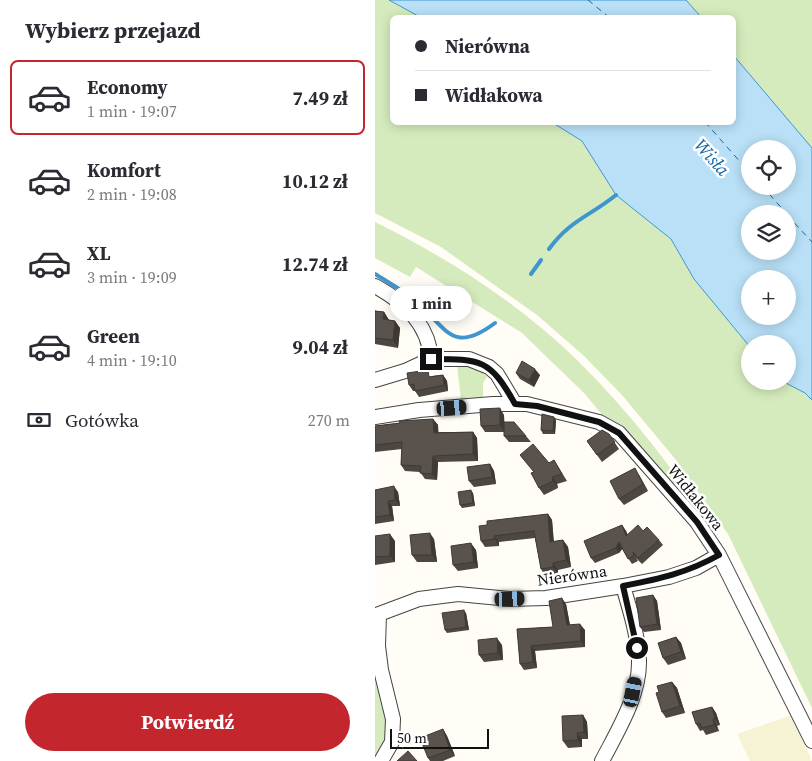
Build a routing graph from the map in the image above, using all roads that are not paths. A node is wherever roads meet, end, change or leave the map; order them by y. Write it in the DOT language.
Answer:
graph roads {
  1 [pos="375,286"];
  2 [pos="431,359"];
  3 [pos="375,380"];
  4 [pos="515,404"];
  5 [pos="375,417"];
  6 [pos="719,555"];
  7 [pos="623,586"];
  8 [pos="377,612"];
  9 [pos="812,741"];
  10 [pos="381,761"];
  11 [pos="602,761"];
  1 -- 2 [label="street"];
  2 -- 3 [label="street"];
  2 -- 4 [label="street"];
  4 -- 5 [label="street, Widłakowa"];
  4 -- 6 [label="street, Widłakowa"];
  6 -- 7 [label="street, Nierówna"];
  6 -- 9 [label="street, Widłakowa"];
  7 -- 8 [label="street, Nierówna"];
  7 -- 11 [label="street, Nierówna"];
  8 -- 10 [label="street"];
}
